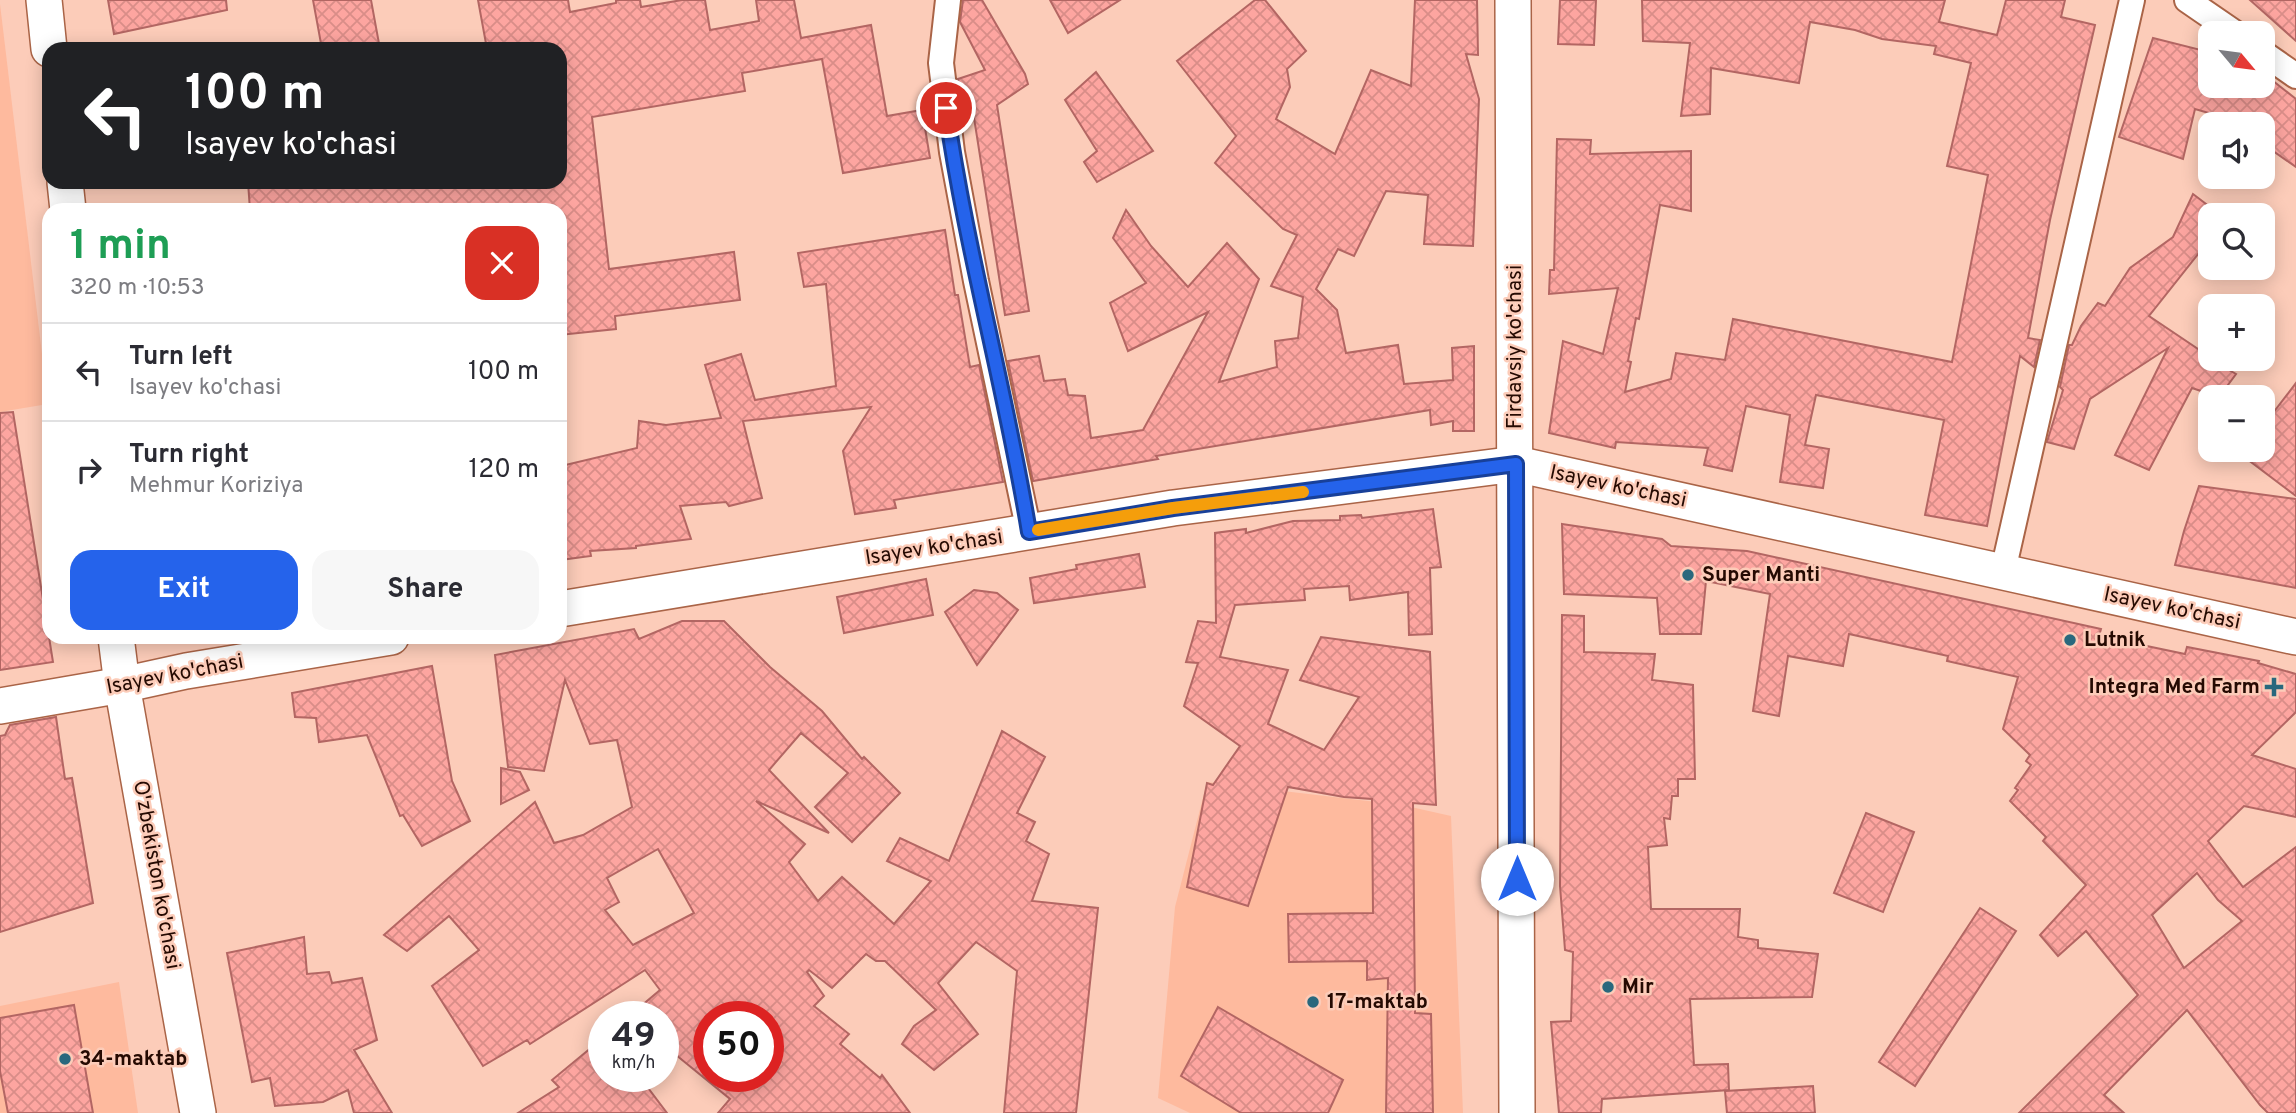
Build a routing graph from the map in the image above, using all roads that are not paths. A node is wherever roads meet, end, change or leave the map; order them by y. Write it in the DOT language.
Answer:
graph roads {
  1 [pos="44,0"];
  2 [pos="948,0"];
  3 [pos="1513,0"];
  4 [pos="2132,0"];
  5 [pos="2187,0"];
  6 [pos="2218,21"];
  7 [pos="49,42"];
  8 [pos="2275,61"];
  9 [pos="2296,76"];
  10 [pos="1516,464"];
  11 [pos="1029,532"];
  12 [pos="2003,571"];
  13 [pos="567,608"];
  14 [pos="2296,636"];
  15 [pos="117,644"];
  16 [pos="349,644"];
  17 [pos="122,685"];
  18 [pos="0,706"];
  19 [pos="198,1113"];
  20 [pos="1517,1113"];
  1 -- 7 [label="main road"];
  2 -- 11 [label="street"];
  3 -- 10 [label="main road, Firdavsiy ko'chasi"];
  4 -- 12 [label="street"];
  5 -- 6 [label="street"];
  8 -- 9 [label="street"];
  10 -- 11 [label="main road, Isayev ko'chasi"];
  10 -- 12 [label="main road, Isayev ko'chasi"];
  10 -- 20 [label="main road, Firdavsiy ko'chasi"];
  11 -- 13 [label="main road, Isayev ko'chasi"];
  12 -- 14 [label="main road, Isayev ko'chasi"];
  15 -- 17 [label="main road, O'zbekiston ko'chasi"];
  16 -- 17 [label="main road, Isayev ko'chasi"];
  17 -- 18 [label="main road, Isayev ko'chasi"];
  17 -- 19 [label="main road, O'zbekiston ko'chasi"];
}
